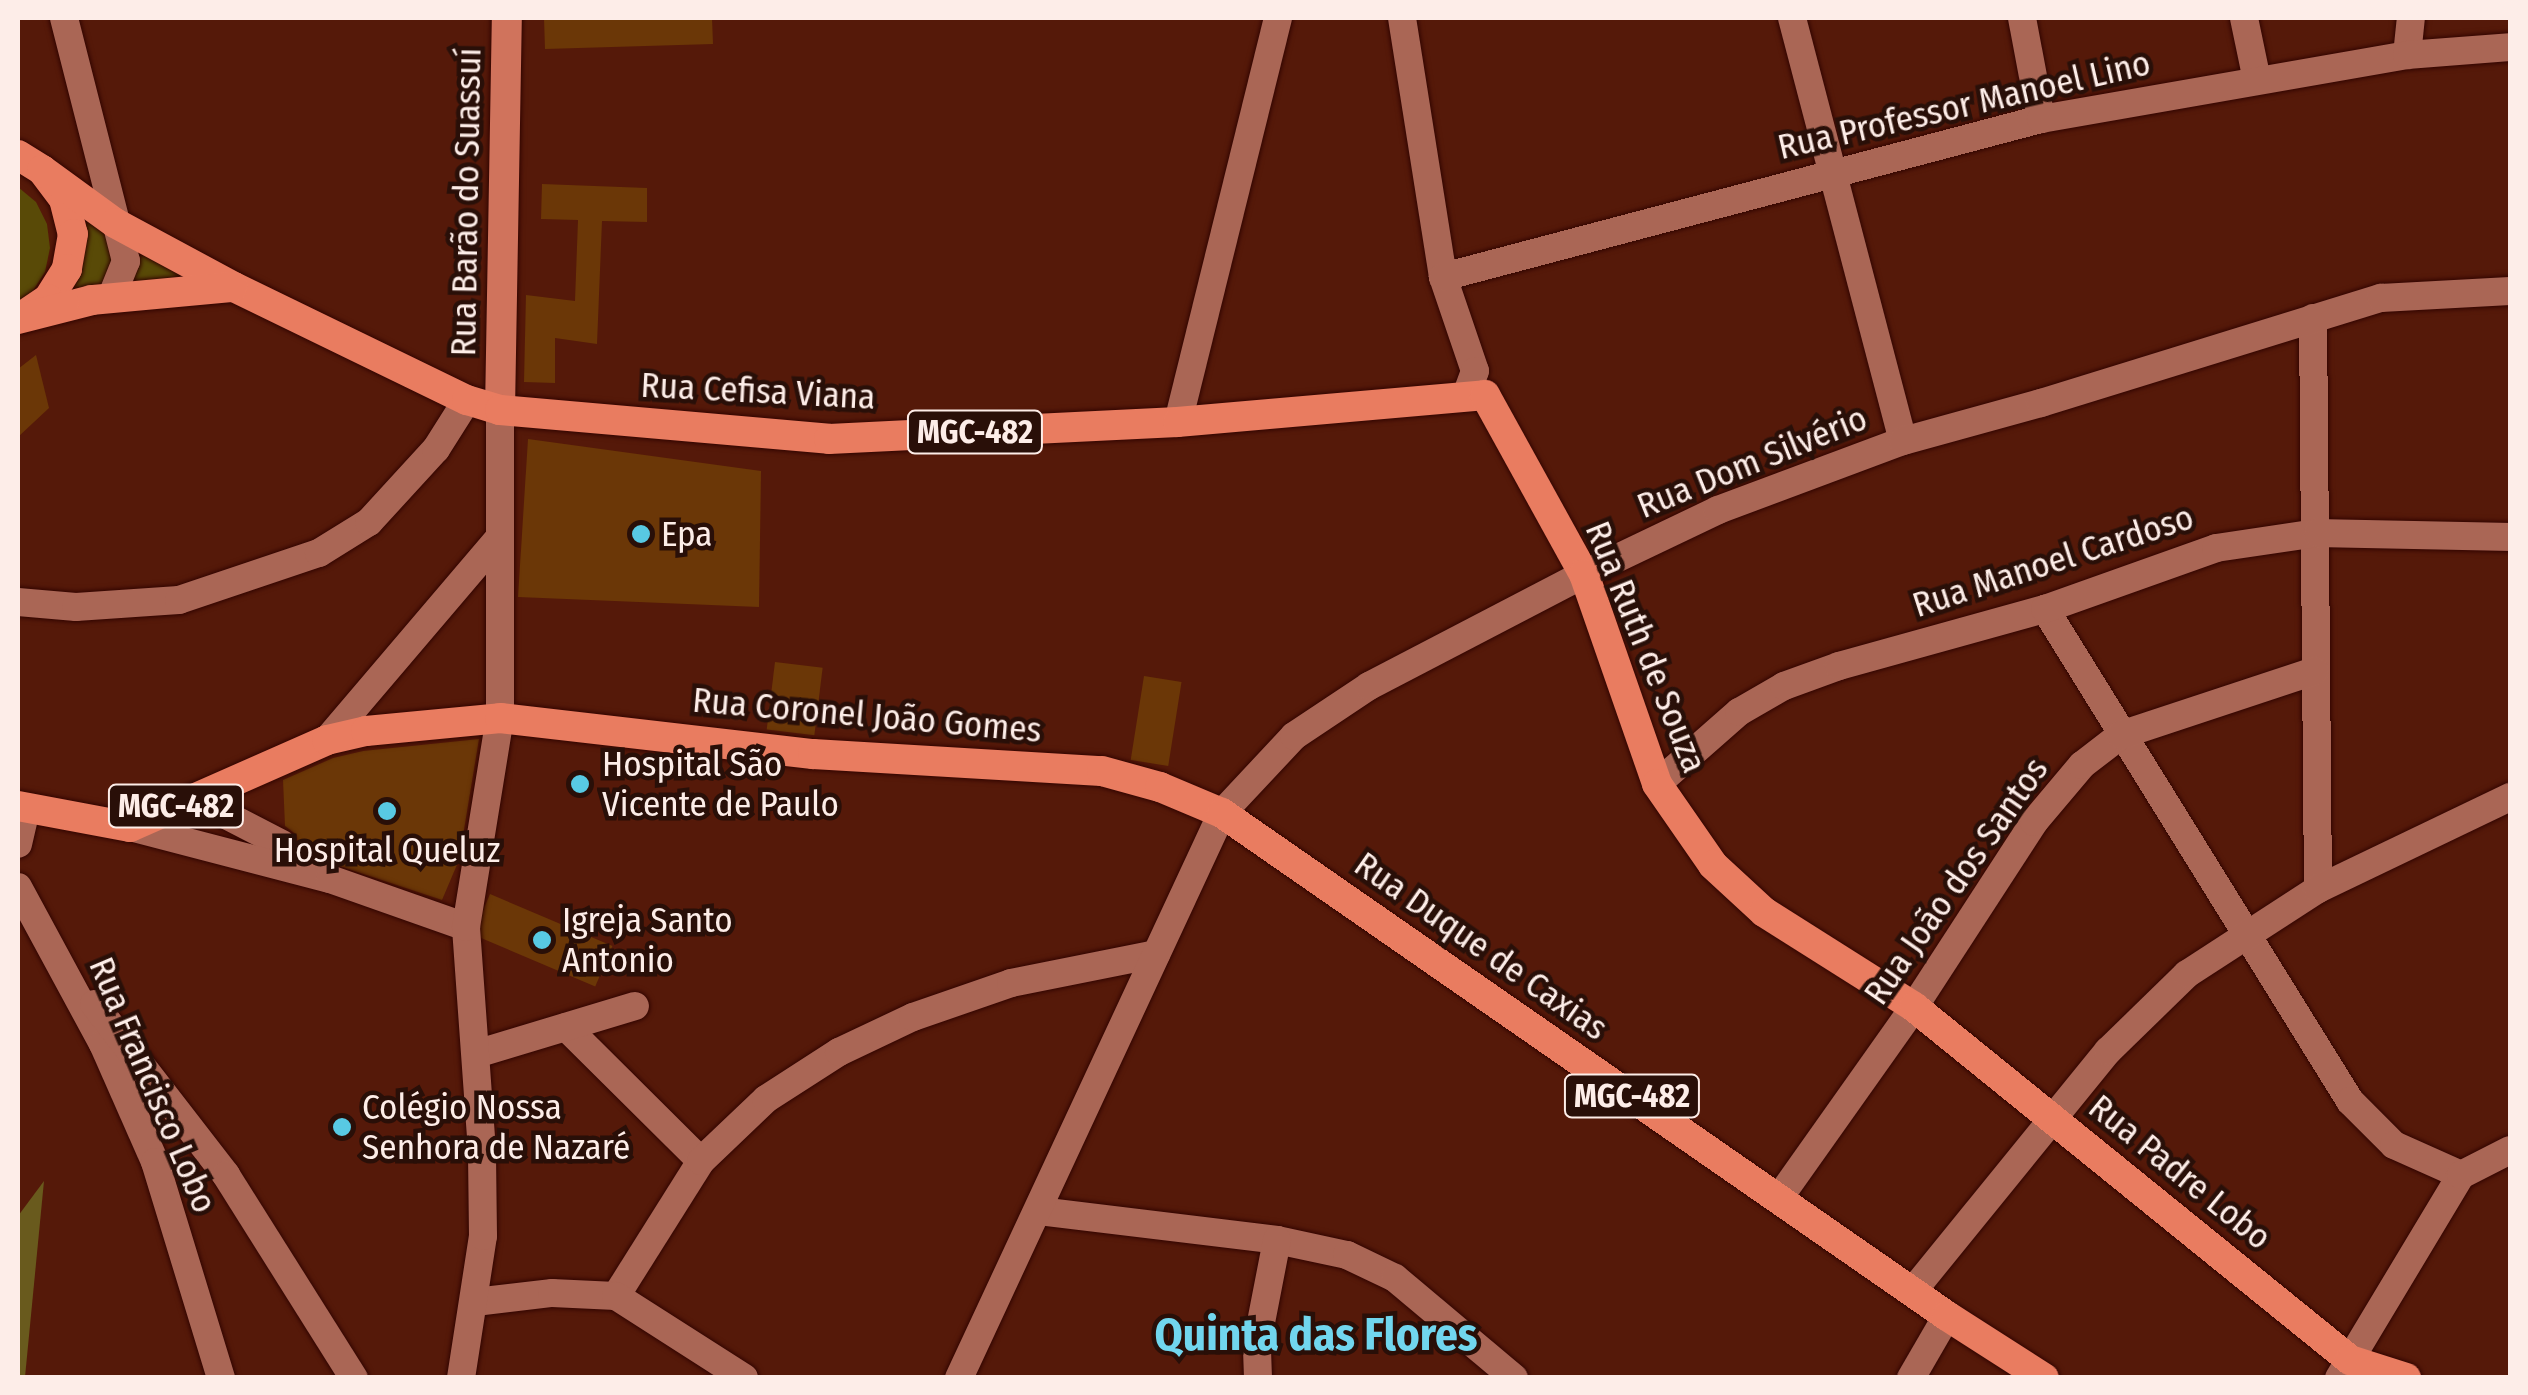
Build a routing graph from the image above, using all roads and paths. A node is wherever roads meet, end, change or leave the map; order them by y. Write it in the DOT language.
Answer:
graph roads {
  1 [pos="64,18"];
  2 [pos="507,18"];
  3 [pos="1278,18"];
  4 [pos="1402,18"];
  5 [pos="1792,18"];
  6 [pos="2022,18"];
  7 [pos="2244,18"];
  8 [pos="2411,18"];
  9 [pos="2510,47"];
  10 [pos="2407,56"];
  11 [pos="2257,80"];
  12 [pos="2040,119"];
  13 [pos="30,162"];
  14 [pos="1832,172"];
  15 [pos="116,223"];
  16 [pos="1443,277"];
  17 [pos="234,287"];
  18 [pos="2510,291"];
  19 [pos="110,298"];
  20 [pos="2313,318"];
  21 [pos="18,319"];
  22 [pos="1475,396"];
  23 [pos="487,401"];
  24 [pos="1178,422"];
  25 [pos="1903,441"];
  26 [pos="2318,533"];
  27 [pos="2510,537"];
  28 [pos="497,540"];
  29 [pos="1584,574"];
  30 [pos="18,602"];
  31 [pos="2045,609"];
  32 [pos="2315,670"];
  33 [pos="500,718"];
  34 [pos="2120,735"];
  35 [pos="328,740"];
  36 [pos="1656,784"];
  37 [pos="194,798"];
  38 [pos="2510,798"];
  39 [pos="22,808"];
  40 [pos="1222,813"];
  41 [pos="130,827"];
  42 [pos="18,844"];
  43 [pos="282,844"];
  44 [pos="18,886"];
  45 [pos="2318,889"];
  46 [pos="466,927"];
  47 [pos="2243,934"];
  48 [pos="1156,954"];
  49 [pos="67,973"];
  50 [pos="635,1006"];
  51 [pos="1914,1007"];
  52 [pos="566,1027"];
  53 [pos="476,1054"];
  54 [pos="2053,1116"];
  55 [pos="2510,1150"];
  56 [pos="701,1161"];
  57 [pos="2461,1175"];
  58 [pos="1780,1198"];
  59 [pos="1038,1211"];
  60 [pos="1278,1240"];
  61 [pos="1912,1292"];
  62 [pos="616,1296"];
  63 [pos="474,1302"];
  64 [pos="1947,1316"];
  65 [pos="2344,1369"];
  66 [pos="221,1378"];
  67 [pos="354,1378"];
  68 [pos="462,1378"];
  69 [pos="744,1378"];
  70 [pos="959,1378"];
  71 [pos="1258,1378"];
  72 [pos="1514,1378"];
  73 [pos="1911,1378"];
  74 [pos="2044,1378"];
  75 [pos="2406,1378"];
  1 -- 15 [label="street"];
  2 -- 23 [label="main road, Rua Barão do Suassuí"];
  3 -- 24 [label="street"];
  4 -- 16 [label="street"];
  5 -- 14 [label="street"];
  6 -- 12 [label="street"];
  7 -- 11 [label="street"];
  8 -- 10 [label="street"];
  9 -- 10 [label="street, Rua Professor Manoel Lino"];
  10 -- 11 [label="street, Rua Professor Manoel Lino"];
  11 -- 12 [label="street, Rua Professor Manoel Lino"];
  12 -- 14 [label="street, Rua Professor Manoel Lino"];
  13 -- 15 [label="highway, Rua Cefisa Viana / MGC-482"];
  13 -- 21 [label="highway, MGC-482"];
  14 -- 16 [label="street, Rua Professor Manoel Lino"];
  14 -- 25 [label="street"];
  15 -- 17 [label="highway, Rua Cefisa Viana / MGC-482"];
  15 -- 19 [label="street"];
  16 -- 22 [label="street"];
  17 -- 19 [label="highway"];
  17 -- 23 [label="highway, Rua Cefisa Viana / MGC-482"];
  18 -- 20 [label="street, Rua Dom Silvério"];
  19 -- 21 [label="highway"];
  20 -- 25 [label="street, Rua Dom Silvério"];
  20 -- 26 [label="street"];
  22 -- 24 [label="highway, Rua Cefisa Viana / MGC-482"];
  22 -- 29 [label="highway, Rua Ruth de Souza"];
  23 -- 24 [label="highway, Rua Cefisa Viana / MGC-482"];
  23 -- 28 [label="street, Rua Barão do Suassuí"];
  23 -- 30 [label="street"];
  25 -- 29 [label="street, Rua Dom Silvério"];
  26 -- 27 [label="street, Rua Manoel Cardoso"];
  26 -- 31 [label="street, Rua Manoel Cardoso"];
  26 -- 32 [label="street"];
  28 -- 33 [label="street, Rua Barão do Suassuí"];
  28 -- 35 [label="street"];
  29 -- 36 [label="highway, Rua Ruth de Souza"];
  29 -- 40 [label="street, Rua Dom Silvério"];
  31 -- 34 [label="street"];
  31 -- 36 [label="street, Rua Manoel Cardoso"];
  32 -- 34 [label="street, Rua João dos Santos"];
  32 -- 45 [label="street"];
  33 -- 35 [label="highway, MGC-482"];
  33 -- 40 [label="highway, Rua Coronel João Gomes / MGC-482"];
  33 -- 46 [label="street, Rua Barão do Suassuí"];
  34 -- 47 [label="street"];
  34 -- 51 [label="street, Rua João dos Santos"];
  35 -- 37 [label="highway, MGC-482"];
  36 -- 51 [label="highway, Rua Ruth de Souza"];
  37 -- 41 [label="highway, MGC-482"];
  37 -- 43 [label="street"];
  38 -- 45 [label="street"];
  39 -- 41 [label="highway, MGC-482"];
  39 -- 42 [label="street"];
  40 -- 48 [label="street, Rua Dom Silvério"];
  40 -- 58 [label="highway, Rua Duque de Caxias / MGC-482"];
  41 -- 46 [label="street"];
  44 -- 49 [label="street, Rua Francisco Lobo"];
  45 -- 47 [label="street"];
  46 -- 53 [label="street, Rua Barão do Suassuí"];
  47 -- 54 [label="street"];
  47 -- 57 [label="street"];
  48 -- 56 [label="street"];
  48 -- 59 [label="street, Rua Dom Silvério"];
  49 -- 66 [label="street, Rua Francisco Lobo"];
  49 -- 67 [label="street"];
  50 -- 52 [label="street"];
  51 -- 54 [label="highway, Rua Padre Lobo"];
  51 -- 58 [label="street, Rua João dos Santos"];
  52 -- 53 [label="street"];
  52 -- 56 [label="street"];
  53 -- 63 [label="street, Rua Barão do Suassuí"];
  54 -- 61 [label="street"];
  54 -- 65 [label="highway, Rua Padre Lobo"];
  55 -- 57 [label="street"];
  56 -- 62 [label="street"];
  57 -- 65 [label="street"];
  58 -- 61 [label="highway, Rua Duque de Caxias / MGC-482"];
  59 -- 60 [label="street"];
  59 -- 70 [label="street, Rua Dom Silvério"];
  60 -- 71 [label="street"];
  60 -- 72 [label="street"];
  61 -- 64 [label="highway, Rua Duque de Caxias / MGC-482"];
  62 -- 63 [label="street"];
  62 -- 69 [label="street"];
  63 -- 68 [label="street, Rua Barão do Suassuí"];
  64 -- 73 [label="street"];
  64 -- 74 [label="highway, Rua Duque de Caxias / MGC-482"];
  65 -- 75 [label="highway, Rua Padre Lobo"];
}
